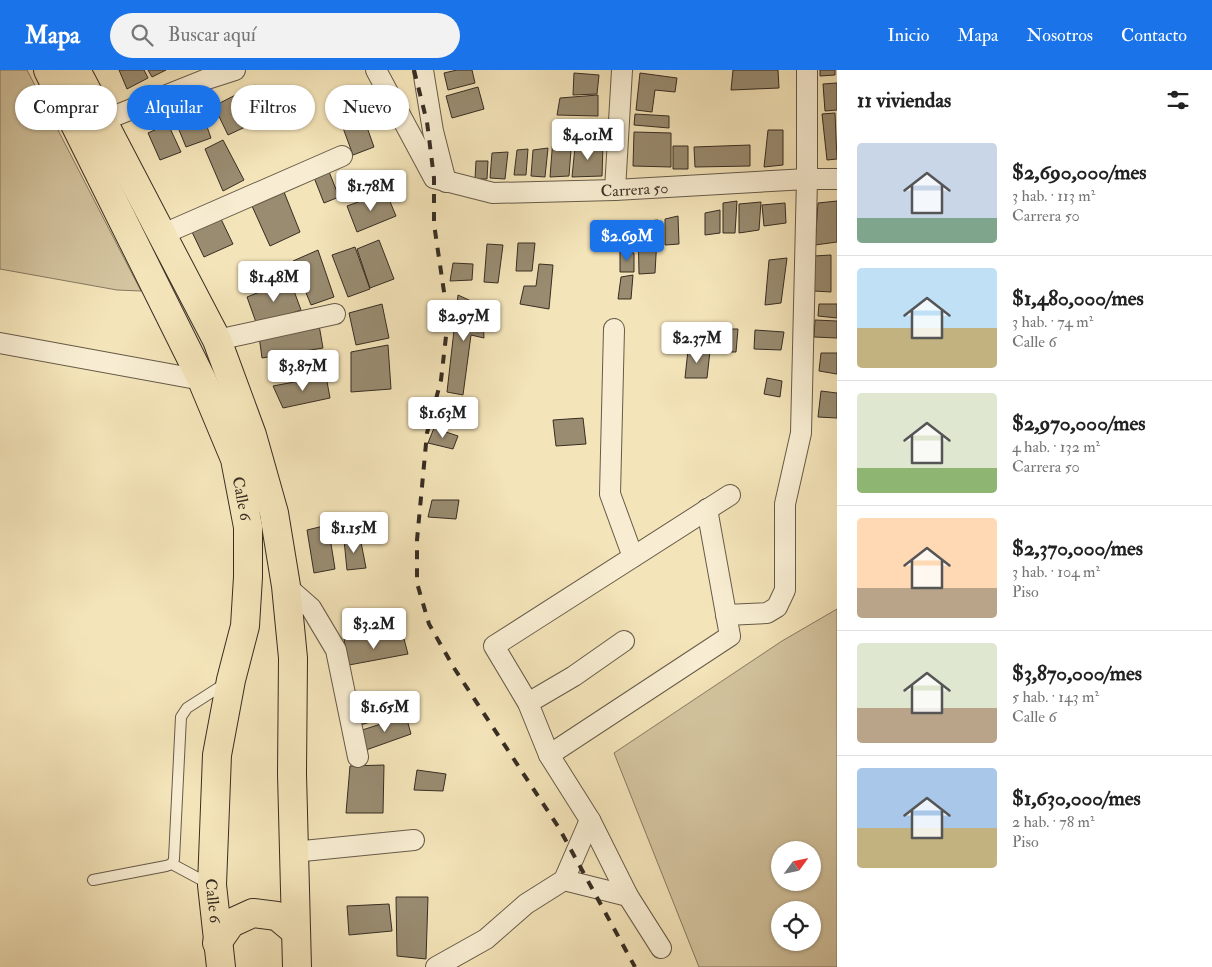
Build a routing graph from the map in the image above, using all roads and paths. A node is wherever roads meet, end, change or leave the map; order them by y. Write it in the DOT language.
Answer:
graph roads {
  1 [pos="48,70"];
  2 [pos="76,70"];
  3 [pos="235,70"];
  4 [pos="376,70"];
  5 [pos="423,70"];
  6 [pos="622,70"];
  7 [pos="807,70"];
  8 [pos="205,75"];
  9 [pos="84,85"];
  10 [pos="117,114"];
  11 [pos="107,130"];
  12 [pos="342,156"];
  13 [pos="807,179"];
  14 [pos="837,179"];
  15 [pos="440,180"];
  16 [pos="615,190"];
  17 [pos="161,235"];
  18 [pos="335,314"];
  19 [pos="614,329"];
  20 [pos="216,340"];
  21 [pos="0,343"];
  22 [pos="202,380"];
  23 [pos="730,495"];
  24 [pos="707,509"];
  25 [pos="633,557"];
  26 [pos="286,586"];
  27 [pos="726,615"];
  28 [pos="624,641"];
  29 [pos="231,680"];
  30 [pos="528,703"];
  31 [pos="358,756"];
  32 [pos="549,756"];
  33 [pos="590,820"];
  34 [pos="414,840"];
  35 [pos="293,852"];
  36 [pos="172,864"];
  37 [pos="93,880"];
  38 [pos="564,880"];
  39 [pos="212,885"];
  40 [pos="628,896"];
  41 [pos="295,931"];
  42 [pos="661,948"];
  43 [pos="219,955"];
  44 [pos="297,967"];
  45 [pos="436,967"];
  1 -- 22 [label="highway, Calle 6"];
  2 -- 9 [label="highway, Calle 6"];
  3 -- 8 [label="street"];
  4 -- 15 [label="street"];
  5 -- 15 [label="street"];
  6 -- 16 [label="street"];
  7 -- 13 [label="street"];
  8 -- 10 [label="street"];
  11 -- 17 [label="highway, Calle 6"];
  12 -- 17 [label="street"];
  13 -- 14 [label="street, Carrera 50"];
  13 -- 16 [label="street, Carrera 50"];
  13 -- 27 [label="street"];
  15 -- 16 [label="street, Carrera 50"];
  17 -- 20 [label="highway, Calle 6"];
  18 -- 20 [label="street"];
  19 -- 25 [label="street"];
  20 -- 26 [label="highway, Calle 6"];
  21 -- 22 [label="street"];
  22 -- 29 [label="highway, Calle 6"];
  23 -- 24 [label="street"];
  24 -- 25 [label="street"];
  24 -- 27 [label="street"];
  25 -- 30 [label="street"];
  26 -- 31 [label="street"];
  26 -- 35 [label="highway, Calle 6"];
  27 -- 32 [label="street"];
  28 -- 30 [label="street"];
  29 -- 36 [label="lane"];
  29 -- 39 [label="highway, Calle 6"];
  30 -- 32 [label="street"];
  32 -- 33 [label="street"];
  33 -- 38 [label="street"];
  33 -- 40 [label="street"];
  34 -- 35 [label="street"];
  35 -- 41 [label="highway, Calle 6"];
  36 -- 37 [label="lane"];
  36 -- 39 [label="lane"];
  38 -- 40 [label="street"];
  38 -- 45 [label="street"];
  39 -- 43 [label="highway, Calle 6"];
  40 -- 42 [label="street"];
  41 -- 43 [label="highway"];
  41 -- 44 [label="highway, Calle 6"];
}
